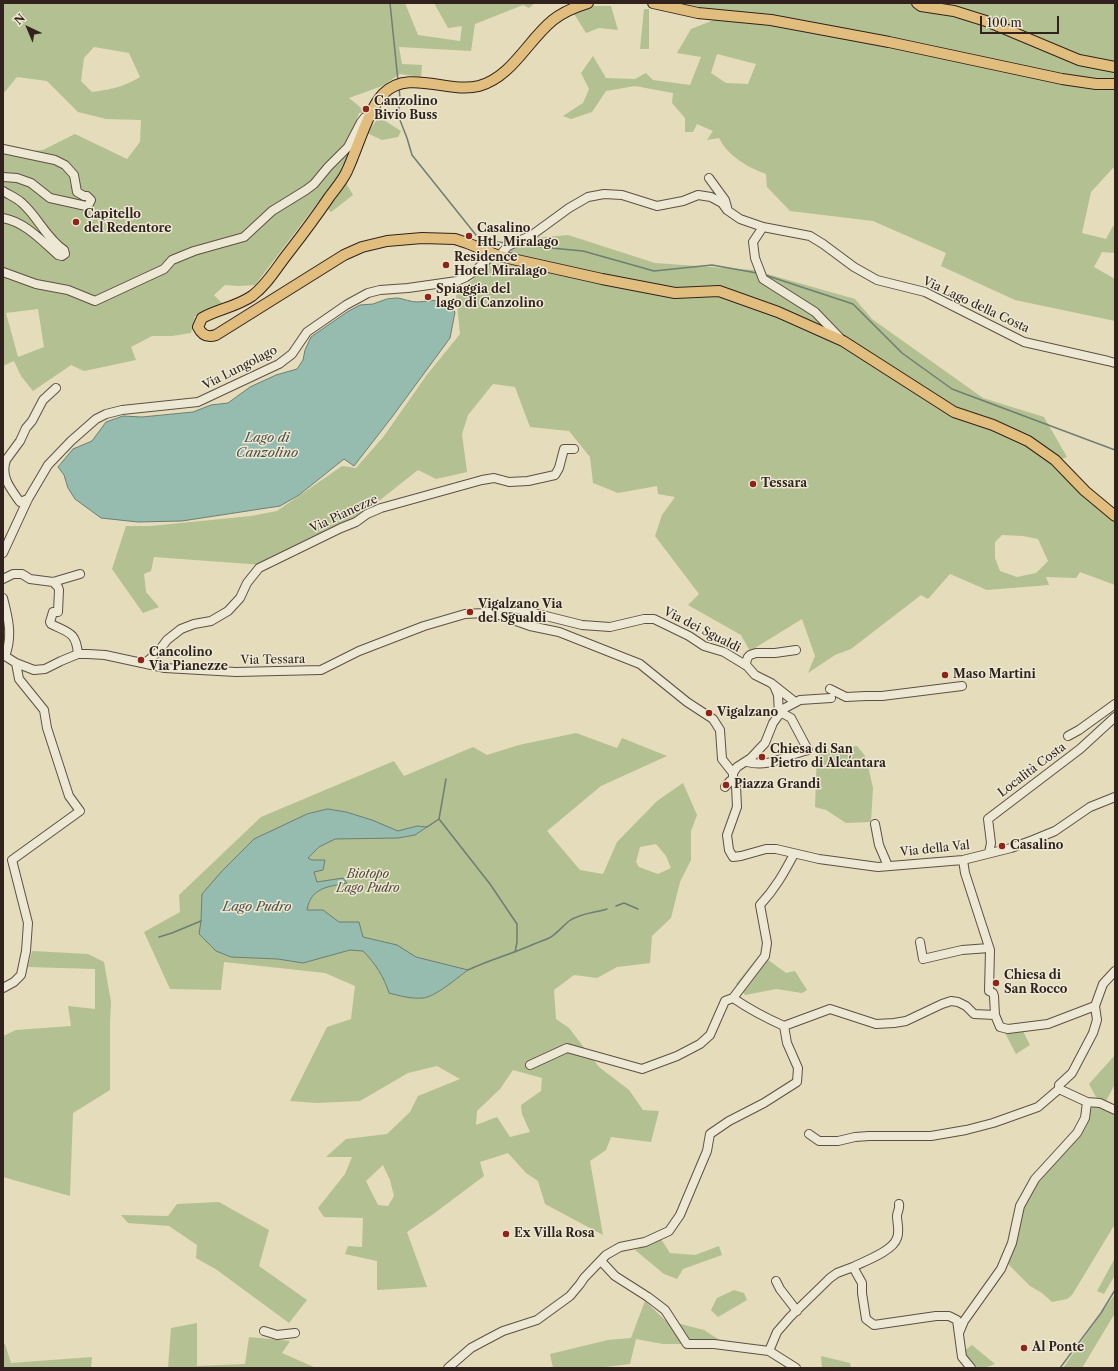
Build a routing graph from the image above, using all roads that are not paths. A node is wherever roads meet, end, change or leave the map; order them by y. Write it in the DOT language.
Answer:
graph roads {
  1 [pos="588,3"];
  2 [pos="653,3"];
  3 [pos="917,3"];
  4 [pos="1115,67"];
  5 [pos="1115,84"];
  6 [pos="369,118"];
  7 [pos="3,149"];
  8 [pos="3,177"];
  9 [pos="709,178"];
  10 [pos="3,191"];
  11 [pos="727,210"];
  12 [pos="3,218"];
  13 [pos="762,227"];
  14 [pos="495,254"];
  15 [pos="3,272"];
  16 [pos="843,341"];
  17 [pos="1115,363"];
  18 [pos="56,388"];
  19 [pos="574,449"];
  20 [pos="24,500"];
  21 [pos="1115,516"];
  22 [pos="3,553"];
  23 [pos="80,574"];
  24 [pos="3,579"];
  25 [pos="53,582"];
  26 [pos="3,598"];
  27 [pos="484,612"];
  28 [pos="796,650"];
  29 [pos="78,654"];
  30 [pos="4,656"];
  31 [pos="16,663"];
  32 [pos="145,663"];
  33 [pos="746,665"];
  34 [pos="962,686"];
  35 [pos="775,688"];
  36 [pos="830,689"];
  37 [pos="831,698"];
  38 [pos="795,702"];
  39 [pos="1115,704"];
  40 [pos="780,714"];
  41 [pos="1115,717"];
  42 [pos="1068,736"];
  43 [pos="747,762"];
  44 [pos="734,776"];
  45 [pos="725,787"];
  46 [pos="1115,797"];
  47 [pos="875,824"];
  48 [pos="989,853"];
  49 [pos="794,854"];
  50 [pos="963,860"];
  51 [pos="888,866"];
  52 [pos="920,942"];
  53 [pos="989,948"];
  54 [pos="1115,971"];
  55 [pos="3,988"];
  56 [pos="733,998"];
  57 [pos="1095,1006"];
  58 [pos="995,1015"];
  59 [pos="784,1026"];
  60 [pos="530,1065"];
  61 [pos="1059,1089"];
  62 [pos="1087,1102"];
  63 [pos="1115,1110"];
  64 [pos="809,1134"];
  65 [pos="899,1204"];
  66 [pos="601,1261"];
  67 [pos="853,1267"];
  68 [pos="776,1281"];
  69 [pos="797,1311"];
  70 [pos="264,1332"];
  71 [pos="295,1333"];
  72 [pos="959,1333"];
  73 [pos="768,1351"];
  74 [pos="448,1368"];
  75 [pos="796,1368"];
  76 [pos="971,1368"];
  1 -- 6 [label="main road"];
  2 -- 5 [label="main road"];
  3 -- 4 [label="main road"];
  6 -- 14 [label="main road"];
  6 -- 15 [label="street"];
  7 -- 8 [label="street"];
  9 -- 11 [label="street"];
  10 -- 12 [label="street"];
  11 -- 13 [label="street, Via Lago della Costa"];
  11 -- 14 [label="street, Via Lungolago"];
  13 -- 16 [label="street"];
  13 -- 17 [label="street, Via Lago della Costa"];
  14 -- 16 [label="main road"];
  14 -- 20 [label="street, Via Lungolago"];
  16 -- 21 [label="main road"];
  18 -- 20 [label="street"];
  19 -- 32 [label="street, Via Pianezze"];
  20 -- 22 [label="street, Via Lungolago"];
  23 -- 25 [label="street"];
  24 -- 25 [label="street"];
  25 -- 29 [label="street"];
  26 -- 30 [label="street"];
  27 -- 32 [label="street, Via Tessara"];
  27 -- 33 [label="street, Via dei Sgualdi"];
  27 -- 44 [label="street"];
  28 -- 33 [label="street, Via dei Sgualdi"];
  29 -- 31 [label="street, Via Tessara"];
  29 -- 32 [label="street, Via Tessara"];
  30 -- 31 [label="street, Via Tessara"];
  31 -- 55 [label="street"];
  33 -- 35 [label="street, Via dei Sgualdi"];
  34 -- 36 [label="street"];
  35 -- 38 [label="street, Via dei Sgualdi"];
  35 -- 40 [label="street"];
  37 -- 38 [label="street"];
  38 -- 40 [label="street"];
  39 -- 42 [label="street, Località Costa"];
  40 -- 43 [label="street"];
  40 -- 43 [label="street"];
  41 -- 48 [label="street, Località Costa"];
  43 -- 44 [label="street"];
  44 -- 45 [label="street"];
  44 -- 49 [label="street, Via della Val"];
  46 -- 48 [label="street, Via della Val"];
  47 -- 51 [label="street"];
  48 -- 50 [label="street, Via della Val"];
  49 -- 51 [label="street, Via della Val"];
  49 -- 56 [label="street"];
  50 -- 51 [label="street, Via della Val"];
  50 -- 53 [label="street"];
  52 -- 53 [label="street"];
  53 -- 58 [label="street"];
  54 -- 57 [label="street"];
  56 -- 59 [label="street"];
  56 -- 60 [label="street"];
  57 -- 58 [label="street"];
  57 -- 61 [label="street"];
  58 -- 59 [label="street"];
  59 -- 66 [label="street"];
  61 -- 62 [label="street"];
  61 -- 64 [label="street"];
  62 -- 63 [label="street"];
  62 -- 72 [label="street"];
  65 -- 67 [label="street"];
  66 -- 73 [label="street"];
  66 -- 74 [label="street"];
  67 -- 69 [label="street"];
  67 -- 72 [label="street"];
  68 -- 69 [label="street"];
  69 -- 73 [label="street"];
  70 -- 71 [label="street"];
  72 -- 76 [label="street"];
  73 -- 75 [label="street"];
}
